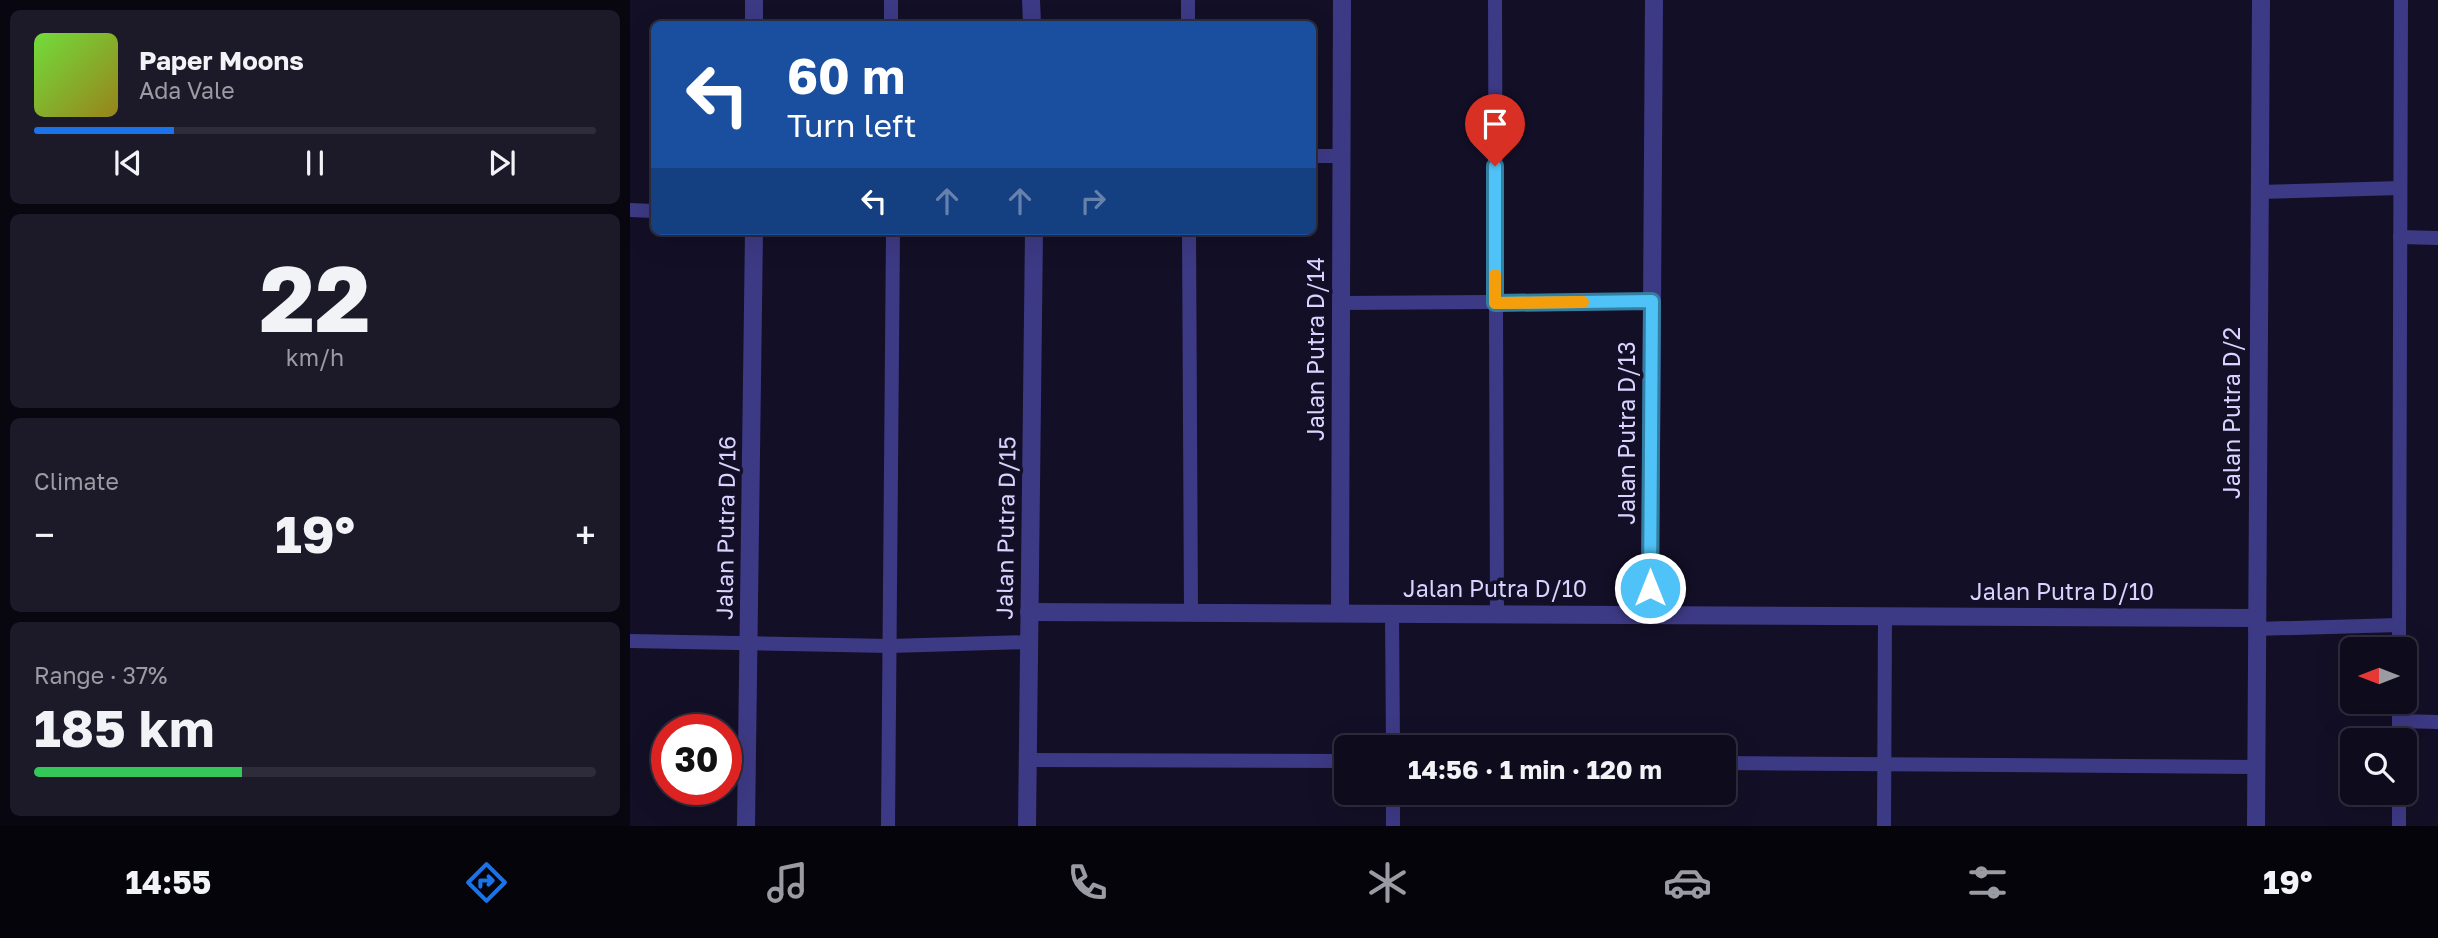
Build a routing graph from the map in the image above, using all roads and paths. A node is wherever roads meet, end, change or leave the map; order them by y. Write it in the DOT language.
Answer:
graph roads {
  1 [pos="754,0"];
  2 [pos="891,0"];
  3 [pos="1031,0"];
  4 [pos="1188,0"];
  5 [pos="1342,0"];
  6 [pos="1494,0"];
  7 [pos="1654,0"];
  8 [pos="2261,0"];
  9 [pos="2401,0"];
  10 [pos="754,21"];
  11 [pos="891,21"];
  12 [pos="1032,21"];
  13 [pos="1188,21"];
  14 [pos="1316,156"];
  15 [pos="1341,156"];
  16 [pos="2400,188"];
  17 [pos="2258,192"];
  18 [pos="630,210"];
  19 [pos="651,211"];
  20 [pos="754,235"];
  21 [pos="892,235"];
  22 [pos="1034,235"];
  23 [pos="1189,235"];
  24 [pos="2400,237"];
  25 [pos="2438,238"];
  26 [pos="1652,301"];
  27 [pos="1341,303"];
  28 [pos="1495,303"];
  29 [pos="1029,612"];
  30 [pos="1191,612"];
  31 [pos="1340,613"];
  32 [pos="1392,613"];
  33 [pos="1497,614"];
  34 [pos="1650,614"];
  35 [pos="1885,616"];
  36 [pos="2255,623"];
  37 [pos="2399,625"];
  38 [pos="2399,637"];
  39 [pos="630,641"];
  40 [pos="1030,642"];
  41 [pos="748,643"];
  42 [pos="889,646"];
  43 [pos="2399,714"];
  44 [pos="2399,721"];
  45 [pos="2438,722"];
  46 [pos="2399,728"];
  47 [pos="1393,735"];
  48 [pos="1028,760"];
  49 [pos="1334,761"];
  50 [pos="1736,763"];
  51 [pos="1885,764"];
  52 [pos="2255,766"];
  53 [pos="1393,805"];
  54 [pos="2399,805"];
  55 [pos="746,826"];
  56 [pos="888,826"];
  57 [pos="1027,826"];
  58 [pos="1393,826"];
  59 [pos="1884,826"];
  60 [pos="2256,826"];
  61 [pos="2399,826"];
  1 -- 10 [label="street"];
  2 -- 11 [label="lane"];
  3 -- 12 [label="street"];
  4 -- 13 [label="lane"];
  5 -- 15 [label="street, Jalan Putra D/14"];
  6 -- 28 [label="lane"];
  7 -- 26 [label="street, Jalan Putra D/13"];
  8 -- 17 [label="street, Jalan Putra D/2"];
  9 -- 16 [label="lane"];
  14 -- 15 [label="lane"];
  15 -- 27 [label="street, Jalan Putra D/14"];
  16 -- 17 [label="lane"];
  16 -- 24 [label="lane"];
  17 -- 36 [label="street, Jalan Putra D/2"];
  18 -- 19 [label="lane"];
  20 -- 41 [label="street, Jalan Putra D/16"];
  21 -- 42 [label="lane"];
  22 -- 29 [label="street, Jalan Putra D/15"];
  23 -- 30 [label="lane"];
  24 -- 25 [label="lane"];
  24 -- 37 [label="lane"];
  26 -- 28 [label="lane"];
  26 -- 34 [label="street, Jalan Putra D/13"];
  27 -- 28 [label="lane"];
  27 -- 31 [label="street, Jalan Putra D/14"];
  28 -- 33 [label="lane"];
  29 -- 30 [label="street, Jalan Putra D/10"];
  29 -- 40 [label="street, Jalan Putra D/15"];
  30 -- 31 [label="street, Jalan Putra D/10"];
  31 -- 32 [label="street, Jalan Putra D/10"];
  32 -- 33 [label="street, Jalan Putra D/10"];
  32 -- 47 [label="lane"];
  33 -- 34 [label="street, Jalan Putra D/10"];
  34 -- 35 [label="street, Jalan Putra D/10"];
  35 -- 36 [label="street, Jalan Putra D/10"];
  35 -- 51 [label="lane"];
  36 -- 37 [label="lane"];
  36 -- 52 [label="street, Jalan Putra D/2"];
  37 -- 38 [label="lane"];
  39 -- 41 [label="lane"];
  40 -- 42 [label="lane"];
  40 -- 48 [label="street, Jalan Putra D/15"];
  41 -- 42 [label="lane"];
  41 -- 55 [label="street, Jalan Putra D/16"];
  42 -- 56 [label="lane"];
  43 -- 44 [label="lane"];
  44 -- 45 [label="lane"];
  44 -- 46 [label="lane"];
  48 -- 49 [label="lane"];
  48 -- 57 [label="street, Jalan Putra D/15"];
  50 -- 51 [label="lane"];
  51 -- 52 [label="lane"];
  51 -- 59 [label="lane"];
  52 -- 60 [label="street, Jalan Putra D/2"];
  53 -- 58 [label="lane"];
  54 -- 61 [label="lane"];
}
